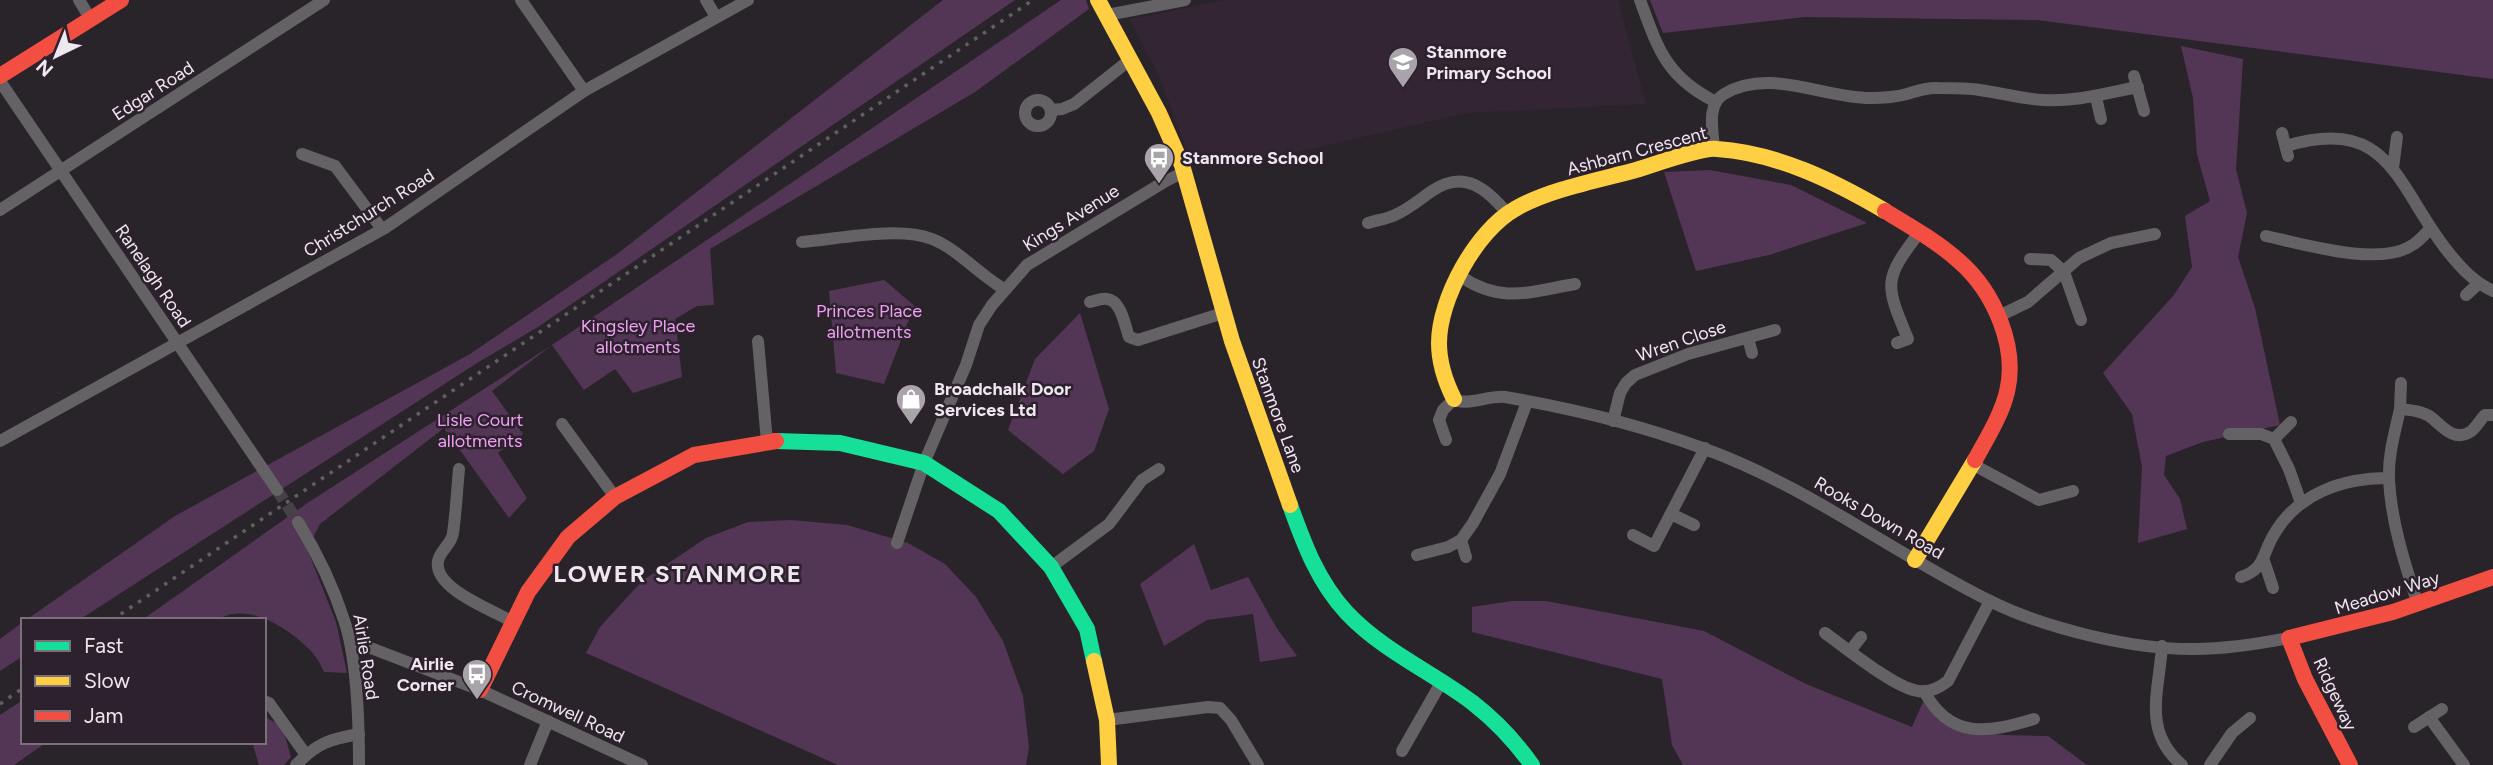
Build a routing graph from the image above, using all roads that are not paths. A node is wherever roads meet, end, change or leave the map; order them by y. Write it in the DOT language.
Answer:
graph roads {
  1 [pos="79,0"];
  2 [pos="121,0"];
  3 [pos="324,0"];
  4 [pos="521,0"];
  5 [pos="706,0"];
  6 [pos="748,0"];
  7 [pos="1098,0"];
  8 [pos="1185,0"];
  9 [pos="1640,0"];
  10 [pos="1107,15"];
  11 [pos="716,17"];
  12 [pos="91,20"];
  13 [pos="1131,59"];
  14 [pos="0,79"];
  15 [pos="584,91"];
  16 [pos="2096,97"];
  17 [pos="1716,102"];
  18 [pos="1051,110"];
  19 [pos="2144,111"];
  20 [pos="2101,119"];
  21 [pos="2397,137"];
  22 [pos="2285,145"];
  23 [pos="1714,148"];
  24 [pos="302,154"];
  25 [pos="2393,168"];
  26 [pos="62,171"];
  27 [pos="1184,172"];
  28 [pos="0,210"];
  29 [pos="1507,214"];
  30 [pos="1368,223"];
  31 [pos="382,229"];
  32 [pos="2430,229"];
  33 [pos="1920,233"];
  34 [pos="2155,234"];
  35 [pos="2266,236"];
  36 [pos="802,242"];
  37 [pos="2030,259"];
  38 [pos="2064,272"];
  39 [pos="1460,276"];
  40 [pos="1575,284"];
  41 [pos="2478,284"];
  42 [pos="1004,289"];
  43 [pos="2493,291"];
  44 [pos="2466,295"];
  45 [pos="1090,302"];
  46 [pos="1223,313"];
  47 [pos="1999,316"];
  48 [pos="2081,320"];
  49 [pos="1775,330"];
  50 [pos="1748,338"];
  51 [pos="758,341"];
  52 [pos="176,343"];
  53 [pos="1897,343"];
  54 [pos="1752,353"];
  55 [pos="2401,383"];
  56 [pos="1454,399"];
  57 [pos="1527,402"];
  58 [pos="2399,409"];
  59 [pos="2493,415"];
  60 [pos="1613,421"];
  61 [pos="2291,422"];
  62 [pos="562,424"];
  63 [pos="2229,434"];
  64 [pos="2274,439"];
  65 [pos="1446,440"];
  66 [pos="0,441"];
  67 [pos="767,442"];
  68 [pos="1705,449"];
  69 [pos="924,463"];
  70 [pos="1972,464"];
  71 [pos="459,469"];
  72 [pos="1159,469"];
  73 [pos="2389,478"];
  74 [pos="276,490"];
  75 [pos="2073,491"];
  76 [pos="615,497"];
  77 [pos="2301,503"];
  78 [pos="1671,514"];
  79 [pos="298,522"];
  80 [pos="1694,525"];
  81 [pos="1633,535"];
  82 [pos="1461,540"];
  83 [pos="897,543"];
  84 [pos="1417,555"];
  85 [pos="1466,557"];
  86 [pos="2263,558"];
  87 [pos="1915,560"];
  88 [pos="1051,567"];
  89 [pos="2241,577"];
  90 [pos="2493,577"];
  91 [pos="2273,588"];
  92 [pos="1990,601"];
  93 [pos="2418,606"];
  94 [pos="513,622"];
  95 [pos="1825,634"];
  96 [pos="1861,637"];
  97 [pos="2289,638"];
  98 [pos="350,642"];
  99 [pos="2162,646"];
  100 [pos="1850,651"];
  101 [pos="1442,681"];
  102 [pos="480,690"];
  103 [pos="1924,691"];
  104 [pos="266,702"];
  105 [pos="2442,709"];
  106 [pos="2429,717"];
  107 [pos="2250,718"];
  108 [pos="2034,719"];
  109 [pos="1107,720"];
  110 [pos="548,721"];
  111 [pos="2414,727"];
  112 [pos="359,734"];
  113 [pos="1402,751"];
  114 [pos="306,755"];
  115 [pos="296,765"];
  116 [pos="359,765"];
  117 [pos="530,765"];
  118 [pos="642,765"];
  119 [pos="1109,765"];
  120 [pos="1258,765"];
  121 [pos="1532,765"];
  122 [pos="2182,765"];
  123 [pos="2210,765"];
  124 [pos="2350,765"];
  125 [pos="2464,765"];
  1 -- 12 [label="street"];
  2 -- 12 [label="street"];
  3 -- 26 [label="street, Edgar Road"];
  4 -- 15 [label="street"];
  5 -- 11 [label="street"];
  6 -- 11 [label="street, Christchurch Road"];
  7 -- 10 [label="street, Stanmore Lane"];
  8 -- 10 [label="street"];
  9 -- 17 [label="street"];
  10 -- 13 [label="street, Stanmore Lane"];
  11 -- 15 [label="street, Christchurch Road"];
  12 -- 14 [label="street"];
  13 -- 18 [label="street"];
  13 -- 27 [label="street, Stanmore Lane"];
  14 -- 26 [label="street, Ranelagh Road"];
  15 -- 31 [label="street, Christchurch Road"];
  16 -- 17 [label="street"];
  16 -- 19 [label="street"];
  16 -- 20 [label="street"];
  17 -- 23 [label="street"];
  21 -- 25 [label="street"];
  22 -- 25 [label="street"];
  23 -- 29 [label="street, Ashbarn Crescent"];
  23 -- 33 [label="street, Ashbarn Crescent"];
  24 -- 31 [label="street"];
  25 -- 32 [label="street"];
  26 -- 28 [label="street, Edgar Road"];
  26 -- 52 [label="street, Ranelagh Road"];
  27 -- 42 [label="street, Kings Avenue"];
  27 -- 46 [label="street, Stanmore Lane"];
  29 -- 30 [label="street"];
  29 -- 39 [label="street, Ashbarn Crescent"];
  31 -- 52 [label="street, Christchurch Road"];
  32 -- 35 [label="street"];
  32 -- 41 [label="street"];
  33 -- 47 [label="street, Ashbarn Crescent"];
  33 -- 53 [label="street"];
  34 -- 38 [label="street"];
  36 -- 42 [label="street"];
  37 -- 38 [label="street"];
  38 -- 47 [label="street"];
  38 -- 48 [label="street"];
  39 -- 40 [label="street"];
  39 -- 56 [label="street, Ashbarn Crescent"];
  41 -- 43 [label="street"];
  41 -- 44 [label="street"];
  42 -- 69 [label="street, Kings Avenue"];
  45 -- 46 [label="street"];
  46 -- 101 [label="street, Stanmore Lane"];
  47 -- 70 [label="street, Ashbarn Crescent"];
  49 -- 50 [label="street, Wren Close"];
  50 -- 54 [label="street, Wren Close"];
  50 -- 60 [label="street, Wren Close"];
  51 -- 67 [label="street"];
  52 -- 66 [label="street, Christchurch Road"];
  52 -- 74 [label="street, Ranelagh Road"];
  55 -- 58 [label="street"];
  56 -- 57 [label="street, Rooks Down Road"];
  56 -- 65 [label="street"];
  57 -- 60 [label="street, Rooks Down Road"];
  57 -- 82 [label="street"];
  58 -- 59 [label="street"];
  58 -- 73 [label="street"];
  60 -- 68 [label="street, Rooks Down Road"];
  61 -- 64 [label="street"];
  62 -- 76 [label="street"];
  63 -- 64 [label="street"];
  64 -- 77 [label="street"];
  67 -- 69 [label="street"];
  67 -- 76 [label="street"];
  68 -- 78 [label="street"];
  68 -- 87 [label="street, Rooks Down Road"];
  69 -- 83 [label="street, Kings Avenue"];
  69 -- 88 [label="street"];
  70 -- 75 [label="street"];
  70 -- 87 [label="street, Ashbarn Crescent"];
  71 -- 94 [label="street"];
  72 -- 88 [label="street"];
  73 -- 77 [label="street"];
  73 -- 93 [label="street"];
  76 -- 94 [label="street"];
  77 -- 86 [label="street"];
  78 -- 80 [label="street"];
  78 -- 81 [label="street"];
  79 -- 98 [label="street, Airlie Road"];
  82 -- 84 [label="street"];
  82 -- 85 [label="street"];
  86 -- 89 [label="street"];
  86 -- 91 [label="street"];
  87 -- 92 [label="street, Rooks Down Road"];
  88 -- 109 [label="street"];
  90 -- 93 [label="street, Meadow Way"];
  92 -- 99 [label="street, Rooks Down Road"];
  92 -- 103 [label="street"];
  93 -- 97 [label="street, Meadow Way"];
  94 -- 102 [label="street"];
  95 -- 100 [label="street"];
  96 -- 100 [label="street"];
  97 -- 99 [label="street, Rooks Down Road"];
  97 -- 124 [label="street, Ridgeway"];
  98 -- 102 [label="street, Cromwell Road"];
  98 -- 112 [label="street, Airlie Road"];
  99 -- 122 [label="street"];
  100 -- 103 [label="street"];
  101 -- 113 [label="street"];
  101 -- 121 [label="street, Stanmore Lane"];
  102 -- 110 [label="street, Cromwell Road"];
  103 -- 108 [label="street"];
  104 -- 114 [label="street"];
  105 -- 106 [label="street"];
  106 -- 111 [label="street"];
  106 -- 125 [label="street"];
  107 -- 123 [label="street"];
  109 -- 119 [label="street"];
  109 -- 120 [label="street"];
  110 -- 117 [label="street"];
  110 -- 118 [label="street, Cromwell Road"];
  112 -- 114 [label="street"];
  112 -- 116 [label="street, Airlie Road"];
  114 -- 115 [label="street"];
}
